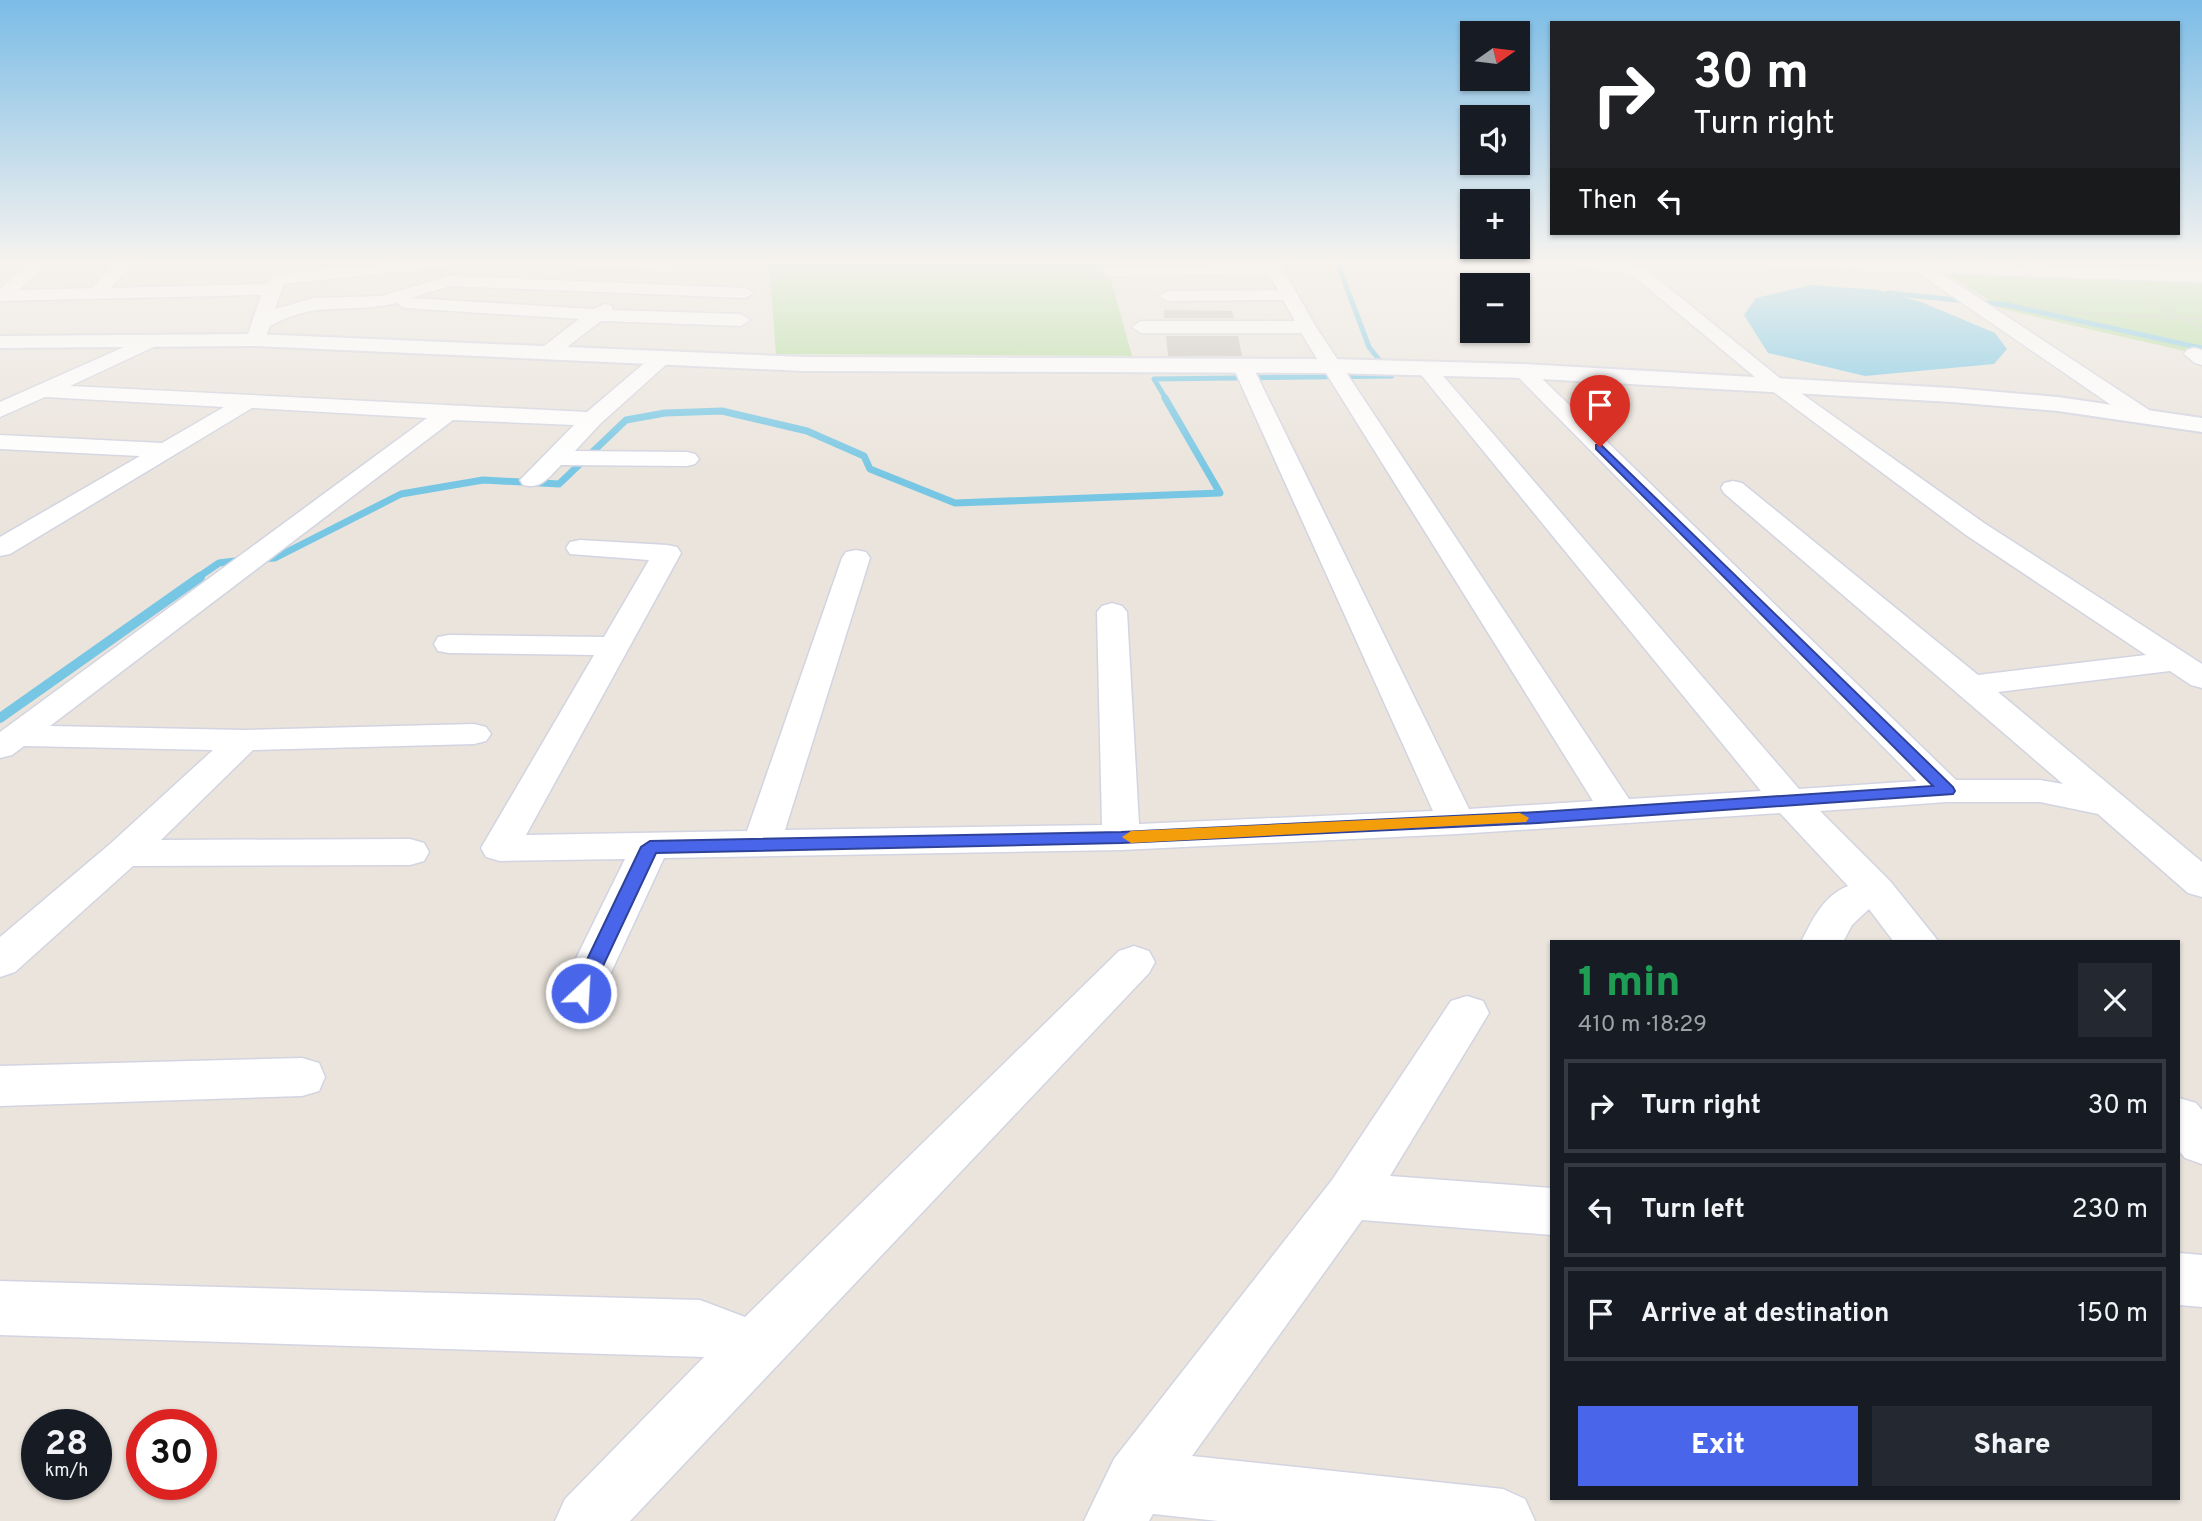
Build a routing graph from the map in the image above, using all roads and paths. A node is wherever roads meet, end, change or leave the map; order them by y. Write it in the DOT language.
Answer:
graph roads {
  1 [pos="238,333"];
  2 [pos="284,333"];
  3 [pos="574,333"];
  4 [pos="1311,333"];
  5 [pos="1713,333"];
  6 [pos="2019,333"];
  7 [pos="151,341"];
  8 [pos="0,342"];
  9 [pos="547,354"];
  10 [pos="662,358"];
  11 [pos="1332,366"];
  12 [pos="1243,367"];
  13 [pos="1416,367"];
  14 [pos="1523,371"];
  15 [pos="1774,383"];
  16 [pos="43,391"];
  17 [pos="251,400"];
  18 [pos="3,407"];
  19 [pos="447,414"];
  20 [pos="2141,415"];
  21 [pos="592,419"];
  22 [pos="2202,425"];
  23 [pos="0,442"];
  24 [pos="48,443"];
  25 [pos="167,450"];
  26 [pos="561,459"];
  27 [pos="687,459"];
  28 [pos="0,468"];
  29 [pos="532,480"];
  30 [pos="1733,488"];
  31 [pos="0,548"];
  32 [pos="580,548"];
  33 [pos="856,558"];
  34 [pos="1112,612"];
  35 [pos="449,644"];
  36 [pos="615,646"];
  37 [pos="2189,670"];
  38 [pos="1971,686"];
  39 [pos="474,734"];
  40 [pos="244,740"];
  41 [pos="8,742"];
  42 [pos="1947,791"];
  43 [pos="1790,802"];
  44 [pos="2110,804"];
  45 [pos="1619,813"];
  46 [pos="1457,822"];
  47 [pos="1121,838"];
  48 [pos="761,845"];
  49 [pos="650,847"];
  50 [pos="410,852"];
  51 [pos="124,853"];
  52 [pos="2202,883"];
  53 [pos="1876,891"];
  54 [pos="1823,940"];
  55 [pos="1916,940"];
  56 [pos="0,961"];
  57 [pos="1134,962"];
  58 [pos="581,993"];
  59 [pos="1467,1013"];
  60 [pos="302,1077"];
  61 [pos="0,1086"];
  62 [pos="2202,1103"];
  63 [pos="2180,1108"];
  64 [pos="2180,1119"];
  65 [pos="2202,1143"];
  66 [pos="1350,1196"];
  67 [pos="1550,1212"];
  68 [pos="2180,1279"];
  69 [pos="2202,1282"];
  70 [pos="0,1308"];
  71 [pos="753,1348"];
  72 [pos="1126,1501"];
  73 [pos="587,1521"];
  74 [pos="1503,1521"];
  1 -- 7 [label="main road"];
  2 -- 9 [label="main road"];
  3 -- 9 [label="street"];
  4 -- 11 [label="street"];
  5 -- 15 [label="street"];
  6 -- 20 [label="street"];
  7 -- 8 [label="main road"];
  7 -- 16 [label="street"];
  9 -- 10 [label="main road"];
  10 -- 12 [label="main road"];
  10 -- 21 [label="street"];
  11 -- 12 [label="main road"];
  11 -- 13 [label="main road"];
  11 -- 45 [label="street"];
  12 -- 46 [label="street"];
  13 -- 14 [label="main road"];
  13 -- 43 [label="street"];
  14 -- 15 [label="main road"];
  14 -- 42 [label="street"];
  15 -- 20 [label="main road"];
  15 -- 37 [label="street"];
  16 -- 17 [label="street"];
  16 -- 18 [label="street"];
  17 -- 19 [label="street"];
  17 -- 25 [label="street"];
  19 -- 21 [label="street"];
  19 -- 41 [label="street"];
  20 -- 22 [label="main road"];
  21 -- 26 [label="street"];
  23 -- 24 [label="street"];
  24 -- 25 [label="street"];
  24 -- 28 [label="street"];
  25 -- 31 [label="street"];
  26 -- 27 [label="street"];
  26 -- 29 [label="street"];
  30 -- 38 [label="street"];
  32 -- 36 [label="street"];
  33 -- 48 [label="street"];
  34 -- 47 [label="street"];
  35 -- 36 [label="street"];
  36 -- 49 [label="street"];
  37 -- 38 [label="street"];
  38 -- 44 [label="street"];
  39 -- 40 [label="street"];
  40 -- 41 [label="street"];
  40 -- 51 [label="street"];
  42 -- 43 [label="street"];
  42 -- 44 [label="street"];
  43 -- 45 [label="street"];
  43 -- 53 [label="street"];
  44 -- 52 [label="street"];
  45 -- 46 [label="street"];
  46 -- 47 [label="street"];
  47 -- 48 [label="street"];
  48 -- 49 [label="street"];
  49 -- 58 [label="street"];
  50 -- 51 [label="street"];
  51 -- 56 [label="street"];
  53 -- 54 [label="street"];
  53 -- 55 [label="street"];
  57 -- 71 [label="street"];
  59 -- 66 [label="street"];
  60 -- 61 [label="street"];
  62 -- 63 [label="street"];
  64 -- 65 [label="street"];
  66 -- 67 [label="street"];
  66 -- 72 [label="street"];
  68 -- 69 [label="street"];
  70 -- 71 [label="street"];
  71 -- 73 [label="street"];
  72 -- 74 [label="street"];
}
